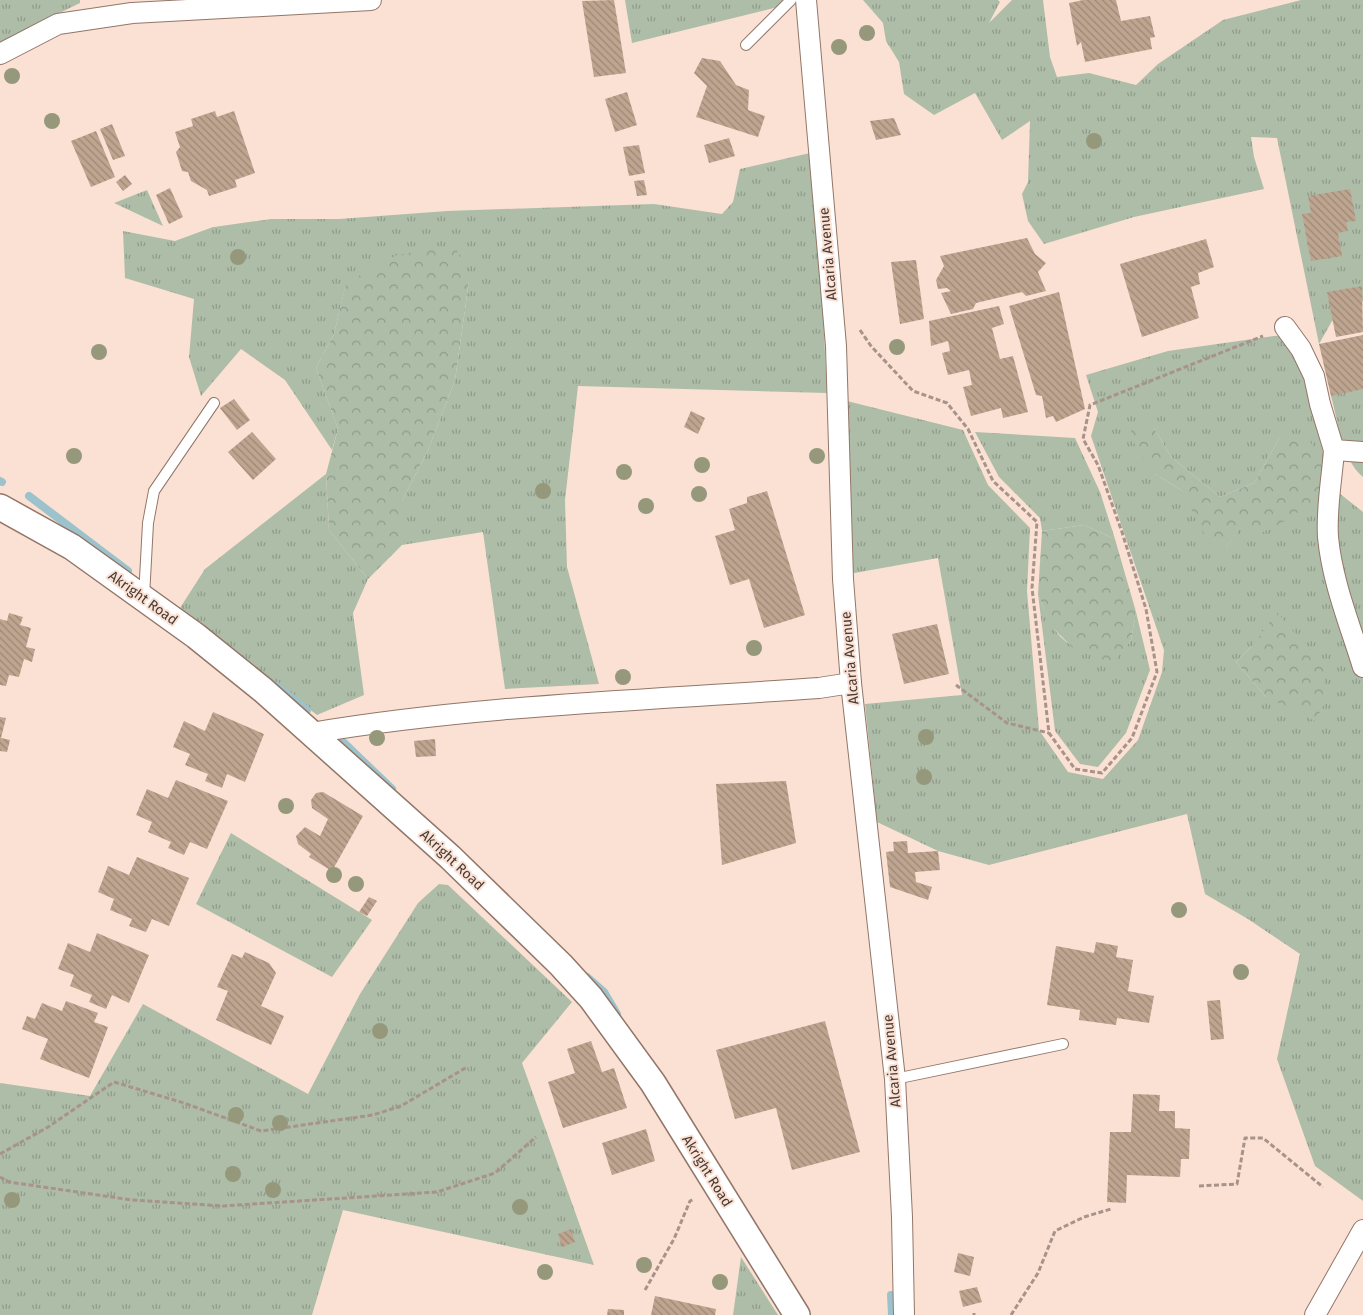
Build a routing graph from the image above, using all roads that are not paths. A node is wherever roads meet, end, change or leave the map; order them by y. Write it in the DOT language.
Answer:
graph roads {
  1 [pos="371,0"];
  2 [pos="791,0"];
  3 [pos="806,0"];
  4 [pos="219,4"];
  5 [pos="746,45"];
  6 [pos="0,54"];
  7 [pos="1285,327"];
  8 [pos="214,403"];
  9 [pos="1334,450"];
  10 [pos="1363,452"];
  11 [pos="0,507"];
  12 [pos="144,598"];
  13 [pos="1363,667"];
  14 [pos="851,683"];
  15 [pos="312,733"];
  16 [pos="1064,1044"];
  17 [pos="895,1079"];
  18 [pos="1363,1230"];
  19 [pos="797,1315"];
  20 [pos="904,1315"];
  21 [pos="1316,1315"];
  1 -- 4 [label="street"];
  2 -- 5 [label="lane"];
  3 -- 14 [label="street, Alcaria Avenue"];
  4 -- 6 [label="street"];
  7 -- 9 [label="street"];
  8 -- 12 [label="lane"];
  9 -- 10 [label="street"];
  9 -- 13 [label="street"];
  11 -- 12 [label="street, Akright Road"];
  12 -- 15 [label="street, Akright Road"];
  14 -- 15 [label="street"];
  14 -- 17 [label="street, Alcaria Avenue"];
  15 -- 19 [label="street, Akright Road"];
  16 -- 17 [label="lane"];
  17 -- 20 [label="street, Alcaria Avenue"];
  18 -- 21 [label="street"];
}
